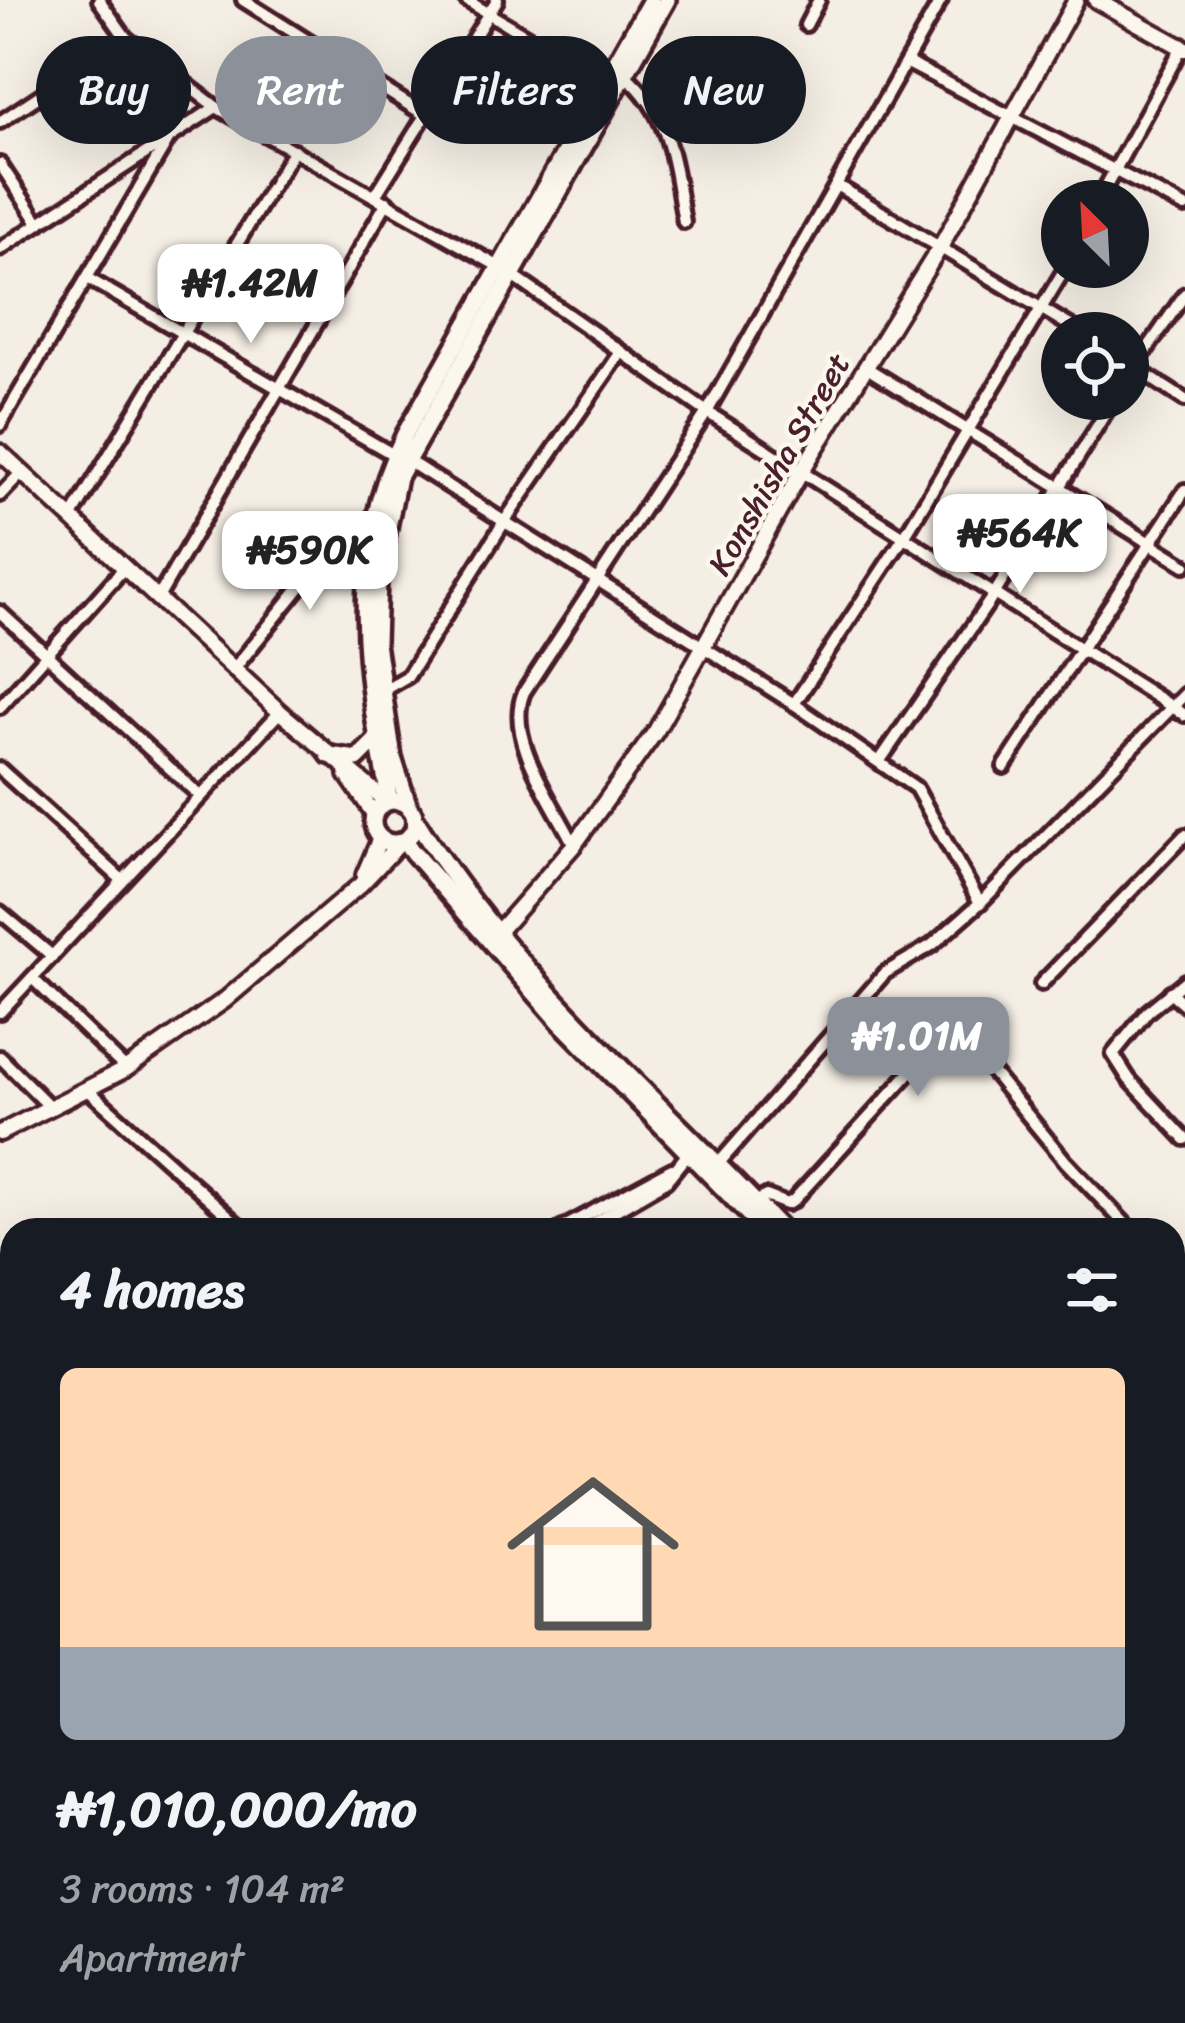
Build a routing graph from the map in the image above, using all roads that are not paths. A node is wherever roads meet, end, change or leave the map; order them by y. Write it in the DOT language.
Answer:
graph roads {
  1 [pos="99,0"];
  2 [pos="243,0"];
  3 [pos="466,0"];
  4 [pos="497,0"];
  5 [pos="651,0"];
  6 [pos="667,0"];
  7 [pos="819,0"];
  8 [pos="941,0"];
  9 [pos="1076,0"];
  10 [pos="1096,0"];
  11 [pos="489,14"];
  12 [pos="806,25"];
  13 [pos="125,36"];
  14 [pos="475,36"];
  15 [pos="526,36"];
  16 [pos="1184,46"];
  17 [pos="618,60"];
  18 [pos="906,62"];
  19 [pos="625,75"];
  20 [pos="191,88"];
  21 [pos="36,98"];
  22 [pos="215,106"];
  23 [pos="411,106"];
  24 [pos="1015,115"];
  25 [pos="0,122"];
  26 [pos="411,142"];
  27 [pos="158,144"];
  28 [pos="166,144"];
  29 [pos="283,144"];
  30 [pos="574,144"];
  31 [pos="294,150"];
  32 [pos="0,164"];
  33 [pos="1116,166"];
  34 [pos="1109,180"];
  35 [pos="838,186"];
  36 [pos="381,199"];
  37 [pos="1185,207"];
  38 [pos="684,221"];
  39 [pos="39,223"];
  40 [pos="942,244"];
  41 [pos="0,249"];
  42 [pos="508,272"];
  43 [pos="87,278"];
  44 [pos="1055,288"];
  45 [pos="1185,294"];
  46 [pos="1045,308"];
  47 [pos="1051,312"];
  48 [pos="184,336"];
  49 [pos="1149,344"];
  50 [pos="621,352"];
  51 [pos="867,368"];
  52 [pos="1149,380"];
  53 [pos="282,388"];
  54 [pos="1185,400"];
  55 [pos="707,412"];
  56 [pos="1101,420"];
  57 [pos="0,425"];
  58 [pos="967,431"];
  59 [pos="0,452"];
  60 [pos="400,457"];
  61 [pos="22,472"];
  62 [pos="801,472"];
  63 [pos="1059,486"];
  64 [pos="1185,490"];
  65 [pos="0,495"];
  66 [pos="71,518"];
  67 [pos="504,522"];
  68 [pos="372,532"];
  69 [pos="904,537"];
  70 [pos="1151,543"];
  71 [pos="1185,565"];
  72 [pos="125,567"];
  73 [pos="595,580"];
  74 [pos="993,596"];
  75 [pos="158,598"];
  76 [pos="0,612"];
  77 [pos="703,650"];
  78 [pos="1080,650"];
  79 [pos="48,654"];
  80 [pos="235,669"];
  81 [pos="382,691"];
  82 [pos="1185,694"];
  83 [pos="794,704"];
  84 [pos="0,707"];
  85 [pos="1179,710"];
  86 [pos="280,712"];
  87 [pos="376,740"];
  88 [pos="335,760"];
  89 [pos="879,762"];
  90 [pos="1004,767"];
  91 [pos="0,769"];
  92 [pos="199,795"];
  93 [pos="383,806"];
  94 [pos="412,813"];
  95 [pos="1185,836"];
  96 [pos="380,838"];
  97 [pos="402,841"];
  98 [pos="574,845"];
  99 [pos="122,879"];
  100 [pos="360,885"];
  101 [pos="980,903"];
  102 [pos="0,912"];
  103 [pos="497,933"];
  104 [pos="51,955"];
  105 [pos="32,978"];
  106 [pos="1185,981"];
  107 [pos="1041,984"];
  108 [pos="1170,992"];
  109 [pos="1185,1005"];
  110 [pos="0,1012"];
  111 [pos="0,1057"];
  112 [pos="126,1069"];
  113 [pos="87,1089"];
  114 [pos="50,1107"];
  115 [pos="0,1133"];
  116 [pos="1185,1139"];
  117 [pos="693,1147"];
  118 [pos="718,1163"];
  119 [pos="672,1168"];
  120 [pos="755,1202"];
  121 [pos="231,1218"];
  122 [pos="582,1218"];
  123 [pos="602,1218"];
  124 [pos="754,1218"];
  125 [pos="770,1218"];
  126 [pos="1120,1218"];
  1 -- 13 [label="street"];
  2 -- 23 [label="street"];
  3 -- 11 [label="street"];
  4 -- 11 [label="street"];
  5 -- 17 [label="main road"];
  6 -- 19 [label="main road"];
  7 -- 12 [label="street"];
  8 -- 18 [label="street"];
  9 -- 24 [label="street, Konshisha Street"];
  10 -- 16 [label="street"];
  11 -- 14 [label="street"];
  11 -- 15 [label="street"];
  16 -- 33 [label="street"];
  18 -- 24 [label="street"];
  18 -- 35 [label="street"];
  19 -- 38 [label="street"];
  19 -- 42 [label="main road"];
  20 -- 22 [label="street"];
  21 -- 25 [label="street"];
  24 -- 33 [label="street"];
  24 -- 40 [label="street, Konshisha Street"];
  26 -- 36 [label="street"];
  27 -- 39 [label="street"];
  28 -- 43 [label="street"];
  29 -- 31 [label="street"];
  30 -- 42 [label="main road"];
  31 -- 36 [label="street"];
  31 -- 48 [label="street"];
  32 -- 39 [label="street"];
  33 -- 34 [label="street"];
  33 -- 37 [label="street"];
  35 -- 40 [label="street"];
  35 -- 55 [label="street"];
  36 -- 42 [label="street"];
  36 -- 53 [label="street"];
  39 -- 41 [label="street"];
  40 -- 46 [label="street"];
  40 -- 51 [label="street, Konshisha Street"];
  42 -- 50 [label="street"];
  42 -- 60 [label="main road"];
  43 -- 48 [label="street"];
  43 -- 57 [label="street"];
  44 -- 46 [label="street"];
  45 -- 49 [label="street"];
  46 -- 47 [label="street"];
  46 -- 58 [label="street"];
  48 -- 53 [label="street"];
  48 -- 66 [label="street"];
  50 -- 55 [label="street"];
  50 -- 67 [label="street"];
  51 -- 58 [label="street"];
  51 -- 62 [label="street, Konshisha Street"];
  52 -- 54 [label="street"];
  53 -- 60 [label="street"];
  53 -- 75 [label="street"];
  55 -- 62 [label="street"];
  55 -- 73 [label="street"];
  56 -- 63 [label="street"];
  58 -- 63 [label="street"];
  58 -- 69 [label="street"];
  59 -- 61 [label="street"];
  60 -- 67 [label="street"];
  60 -- 68 [label="main road"];
  60 -- 81 [label="main road"];
  61 -- 65 [label="street"];
  61 -- 66 [label="street"];
  62 -- 69 [label="street"];
  62 -- 77 [label="street, Konshisha Street"];
  63 -- 70 [label="street"];
  63 -- 74 [label="street"];
  64 -- 70 [label="street"];
  66 -- 72 [label="street"];
  67 -- 73 [label="street"];
  67 -- 81 [label="street"];
  68 -- 80 [label="street"];
  68 -- 87 [label="main road"];
  69 -- 74 [label="street"];
  69 -- 83 [label="street"];
  70 -- 71 [label="street"];
  70 -- 78 [label="street"];
  72 -- 75 [label="street"];
  72 -- 79 [label="street"];
  73 -- 77 [label="street"];
  73 -- 98 [label="street"];
  74 -- 78 [label="street"];
  74 -- 89 [label="street"];
  75 -- 80 [label="street"];
  76 -- 79 [label="street"];
  77 -- 83 [label="street"];
  77 -- 98 [label="street, Konshisha Street"];
  78 -- 85 [label="street"];
  78 -- 90 [label="street"];
  79 -- 84 [label="street"];
  79 -- 92 [label="street"];
  80 -- 86 [label="street"];
  81 -- 94 [label="main road"];
  82 -- 85 [label="street"];
  83 -- 89 [label="street"];
  85 -- 101 [label="street"];
  86 -- 88 [label="street"];
  86 -- 92 [label="street"];
  87 -- 88 [label="main road"];
  87 -- 93 [label="main road"];
  88 -- 93 [label="street"];
  89 -- 101 [label="street"];
  91 -- 99 [label="street"];
  92 -- 99 [label="street"];
  93 -- 94 [label="main road"];
  93 -- 96 [label="main road"];
  94 -- 97 [label="main road"];
  94 -- 103 [label="main road"];
  95 -- 107 [label="street"];
  96 -- 97 [label="main road"];
  96 -- 100 [label="street"];
  97 -- 100 [label="street"];
  97 -- 117 [label="main road"];
  98 -- 103 [label="street, Konshisha Street"];
  99 -- 104 [label="street"];
  100 -- 112 [label="street"];
  101 -- 118 [label="street"];
  102 -- 104 [label="street"];
  103 -- 117 [label="main road"];
  104 -- 105 [label="street"];
  105 -- 110 [label="street"];
  105 -- 112 [label="street"];
  106 -- 108 [label="street"];
  108 -- 109 [label="street"];
  108 -- 116 [label="street"];
  111 -- 114 [label="street"];
  112 -- 113 [label="street"];
  113 -- 114 [label="street"];
  113 -- 121 [label="street"];
  114 -- 115 [label="street"];
  117 -- 118 [label="main road"];
  117 -- 119 [label="street"];
  117 -- 124 [label="main road"];
  118 -- 120 [label="main road"];
  119 -- 122 [label="street"];
  119 -- 123 [label="street"];
  120 -- 125 [label="main road"];
  120 -- 126 [label="street"];
}
